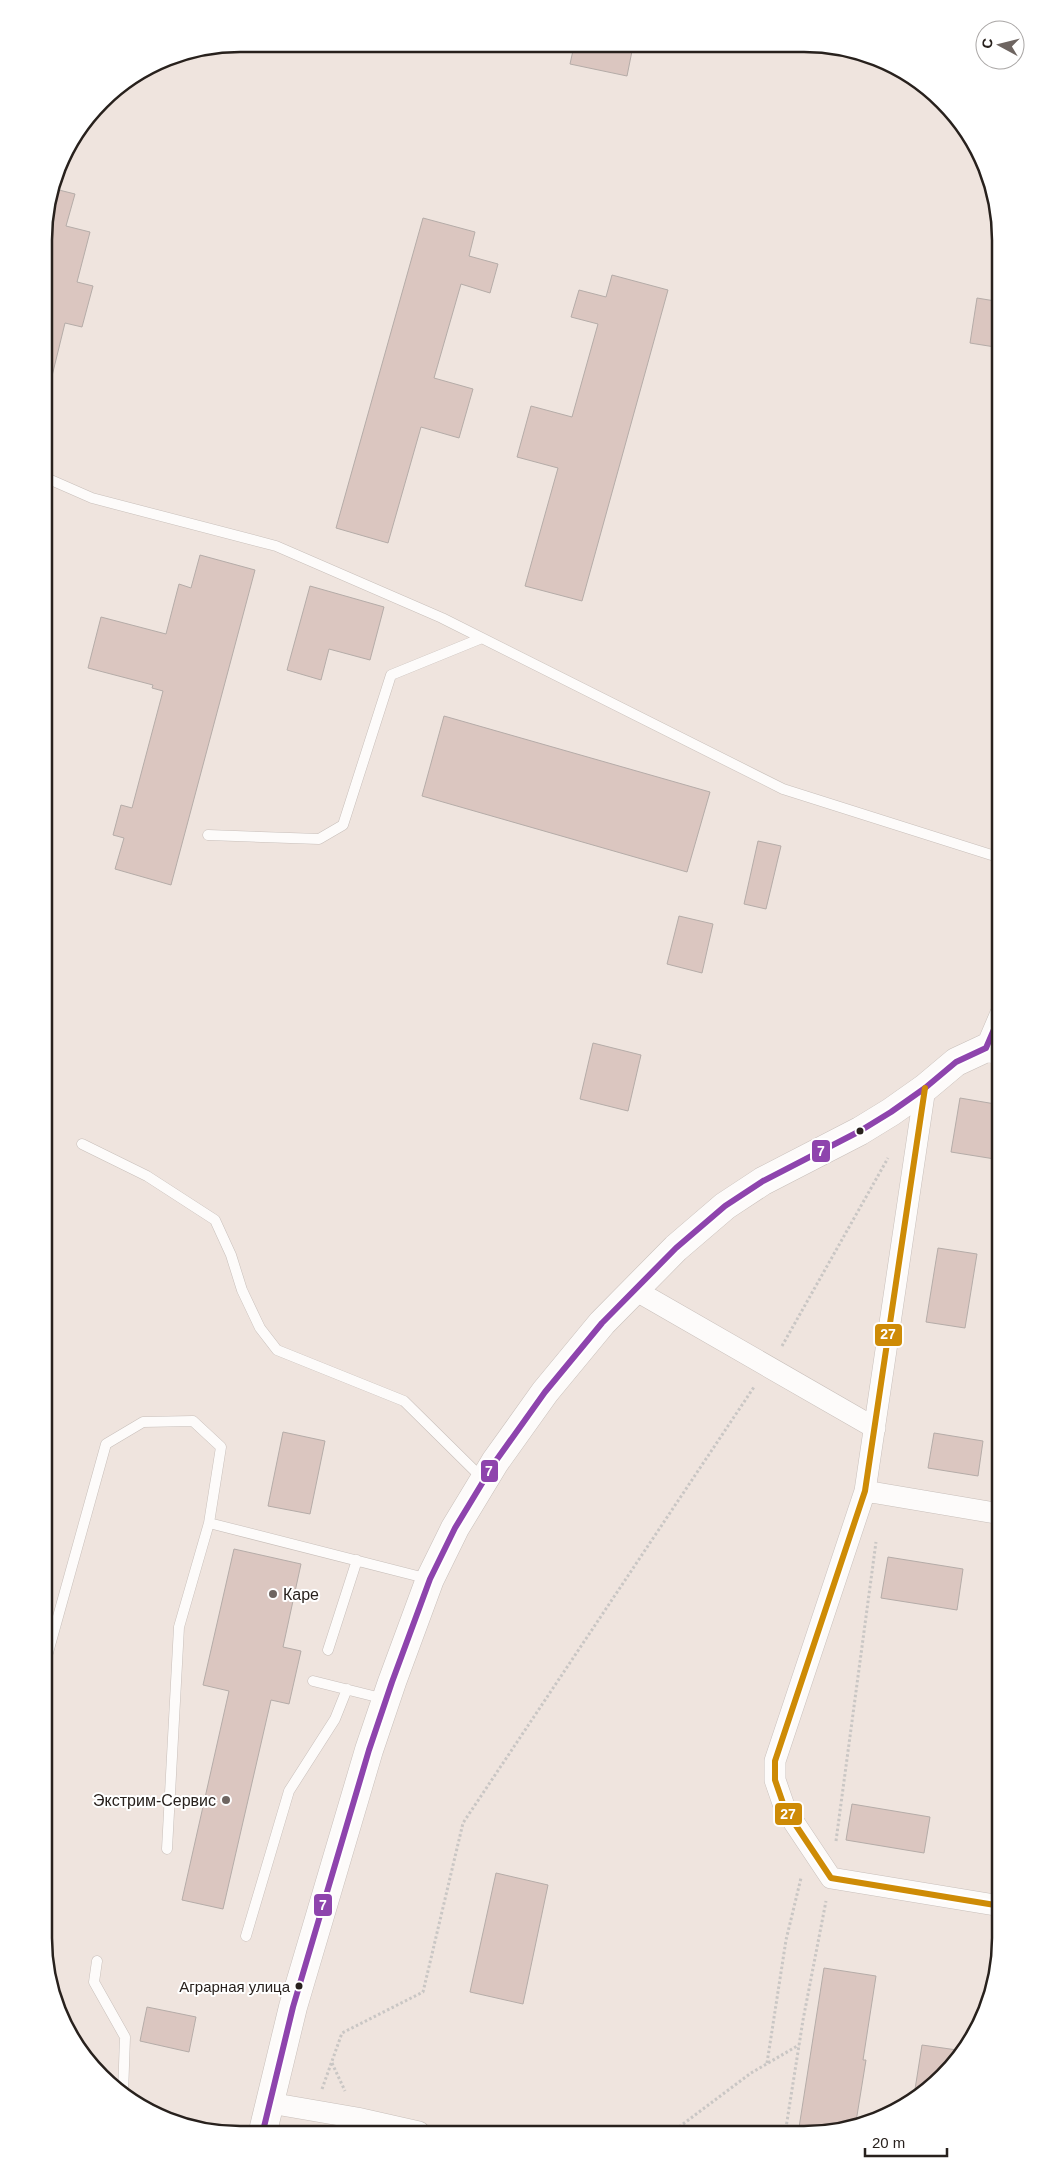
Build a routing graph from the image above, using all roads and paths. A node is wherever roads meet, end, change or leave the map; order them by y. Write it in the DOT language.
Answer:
graph roads {
  1 [pos="52,480"];
  2 [pos="482,638"];
  3 [pos="208,835"];
  4 [pos="992,855"];
  5 [pos="992,1050"];
  6 [pos="925,1088"];
  7 [pos="82,1144"];
  8 [pos="892,1154"];
  9 [pos="635,1290"];
  10 [pos="768,1366"];
  11 [pos="875,1428"];
  12 [pos="484,1480"];
  13 [pos="874,1492"];
  14 [pos="992,1512"];
  15 [pos="210,1522"];
  16 [pos="357,1560"];
  17 [pos="430,1579"];
  18 [pos="52,1638"];
  19 [pos="328,1650"];
  20 [pos="313,1681"];
  21 [pos="347,1689"];
  22 [pos="386,1699"];
  23 [pos="810,1846"];
  24 [pos="167,1849"];
  25 [pos="831,1878"];
  26 [pos="992,1905"];
  27 [pos="246,1936"];
  28 [pos="97,1961"];
  29 [pos="799,2045"];
  30 [pos="767,2063"];
  31 [pos="123,2085"];
  32 [pos="270,2103"];
  33 [pos="315,2111"];
  34 [pos="264,2126"];
  35 [pos="392,2126"];
  36 [pos="680,2126"];
  37 [pos="786,2126"];
  1 -- 2 [label="lane"];
  2 -- 3 [label="lane"];
  2 -- 4 [label="lane"];
  5 -- 6 [label="street"];
  6 -- 9 [label="street"];
  6 -- 11 [label="street"];
  7 -- 12 [label="lane"];
  8 -- 10 [label="path"];
  9 -- 10 [label="street"];
  9 -- 12 [label="street"];
  10 -- 11 [label="street"];
  10 -- 33 [label="path"];
  11 -- 13 [label="street"];
  12 -- 17 [label="street"];
  13 -- 14 [label="street"];
  13 -- 23 [label="street"];
  13 -- 25 [label="path"];
  15 -- 16 [label="lane"];
  15 -- 18 [label="lane"];
  15 -- 24 [label="lane"];
  16 -- 17 [label="lane"];
  16 -- 19 [label="lane"];
  17 -- 22 [label="street"];
  20 -- 21 [label="lane"];
  21 -- 22 [label="lane"];
  21 -- 27 [label="lane"];
  22 -- 32 [label="street"];
  23 -- 25 [label="street"];
  23 -- 30 [label="path"];
  25 -- 26 [label="street"];
  25 -- 29 [label="path"];
  28 -- 31 [label="lane"];
  29 -- 30 [label="path"];
  29 -- 37 [label="path"];
  30 -- 36 [label="path"];
  32 -- 33 [label="street"];
  32 -- 34 [label="street"];
  33 -- 35 [label="street"];
}
